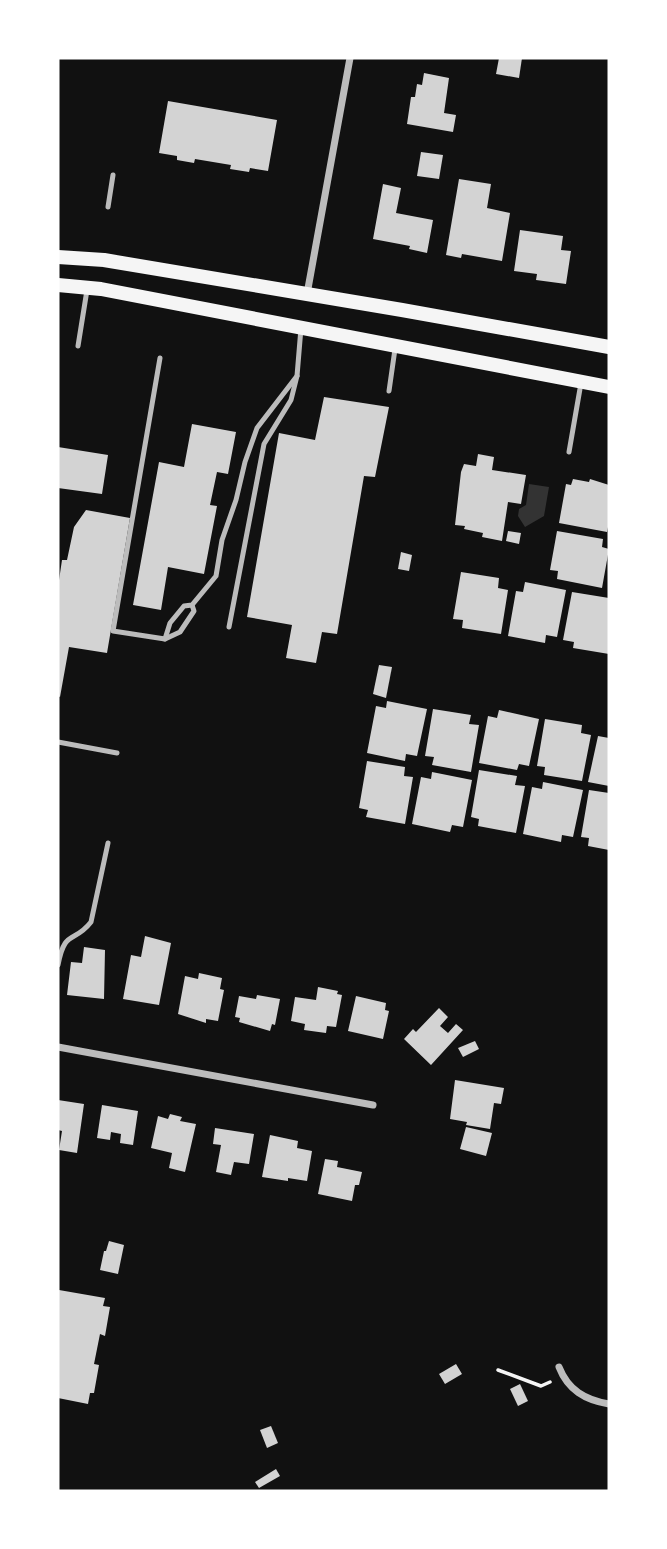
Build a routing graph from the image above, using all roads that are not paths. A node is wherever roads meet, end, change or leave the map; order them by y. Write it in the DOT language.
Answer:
graph roads {
  1 [pos="350,58"];
  2 [pos="113,175"];
  3 [pos="107,207"];
  4 [pos="58,257"];
  5 [pos="58,285"];
  6 [pos="87,288"];
  7 [pos="307,295"];
  8 [pos="301,328"];
  9 [pos="78,346"];
  10 [pos="396,346"];
  11 [pos="609,347"];
  12 [pos="160,358"];
  13 [pos="297,376"];
  14 [pos="581,383"];
  15 [pos="609,387"];
  16 [pos="389,391"];
  17 [pos="569,452"];
  18 [pos="192,605"];
  19 [pos="229,627"];
  20 [pos="165,639"];
  21 [pos="58,742"];
  22 [pos="117,753"];
  23 [pos="108,843"];
  24 [pos="58,965"];
  25 [pos="58,1047"];
  26 [pos="373,1105"];
  27 [pos="559,1367"];
  28 [pos="609,1404"];
  1 -- 7 [label="street"];
  2 -- 3 [label="lane"];
  4 -- 7 [label="main road"];
  5 -- 6 [label="main road"];
  6 -- 8 [label="main road"];
  6 -- 9 [label="lane"];
  7 -- 11 [label="main road"];
  8 -- 10 [label="main road"];
  8 -- 13 [label="lane"];
  10 -- 14 [label="main road"];
  10 -- 16 [label="lane"];
  12 -- 20 [label="lane"];
  13 -- 18 [label="lane"];
  13 -- 19 [label="lane"];
  14 -- 15 [label="main road"];
  14 -- 17 [label="lane"];
  18 -- 20 [label="lane"];
  18 -- 20 [label="lane"];
  21 -- 22 [label="lane"];
  23 -- 24 [label="lane"];
  25 -- 26 [label="street"];
  27 -- 28 [label="street"];
}
